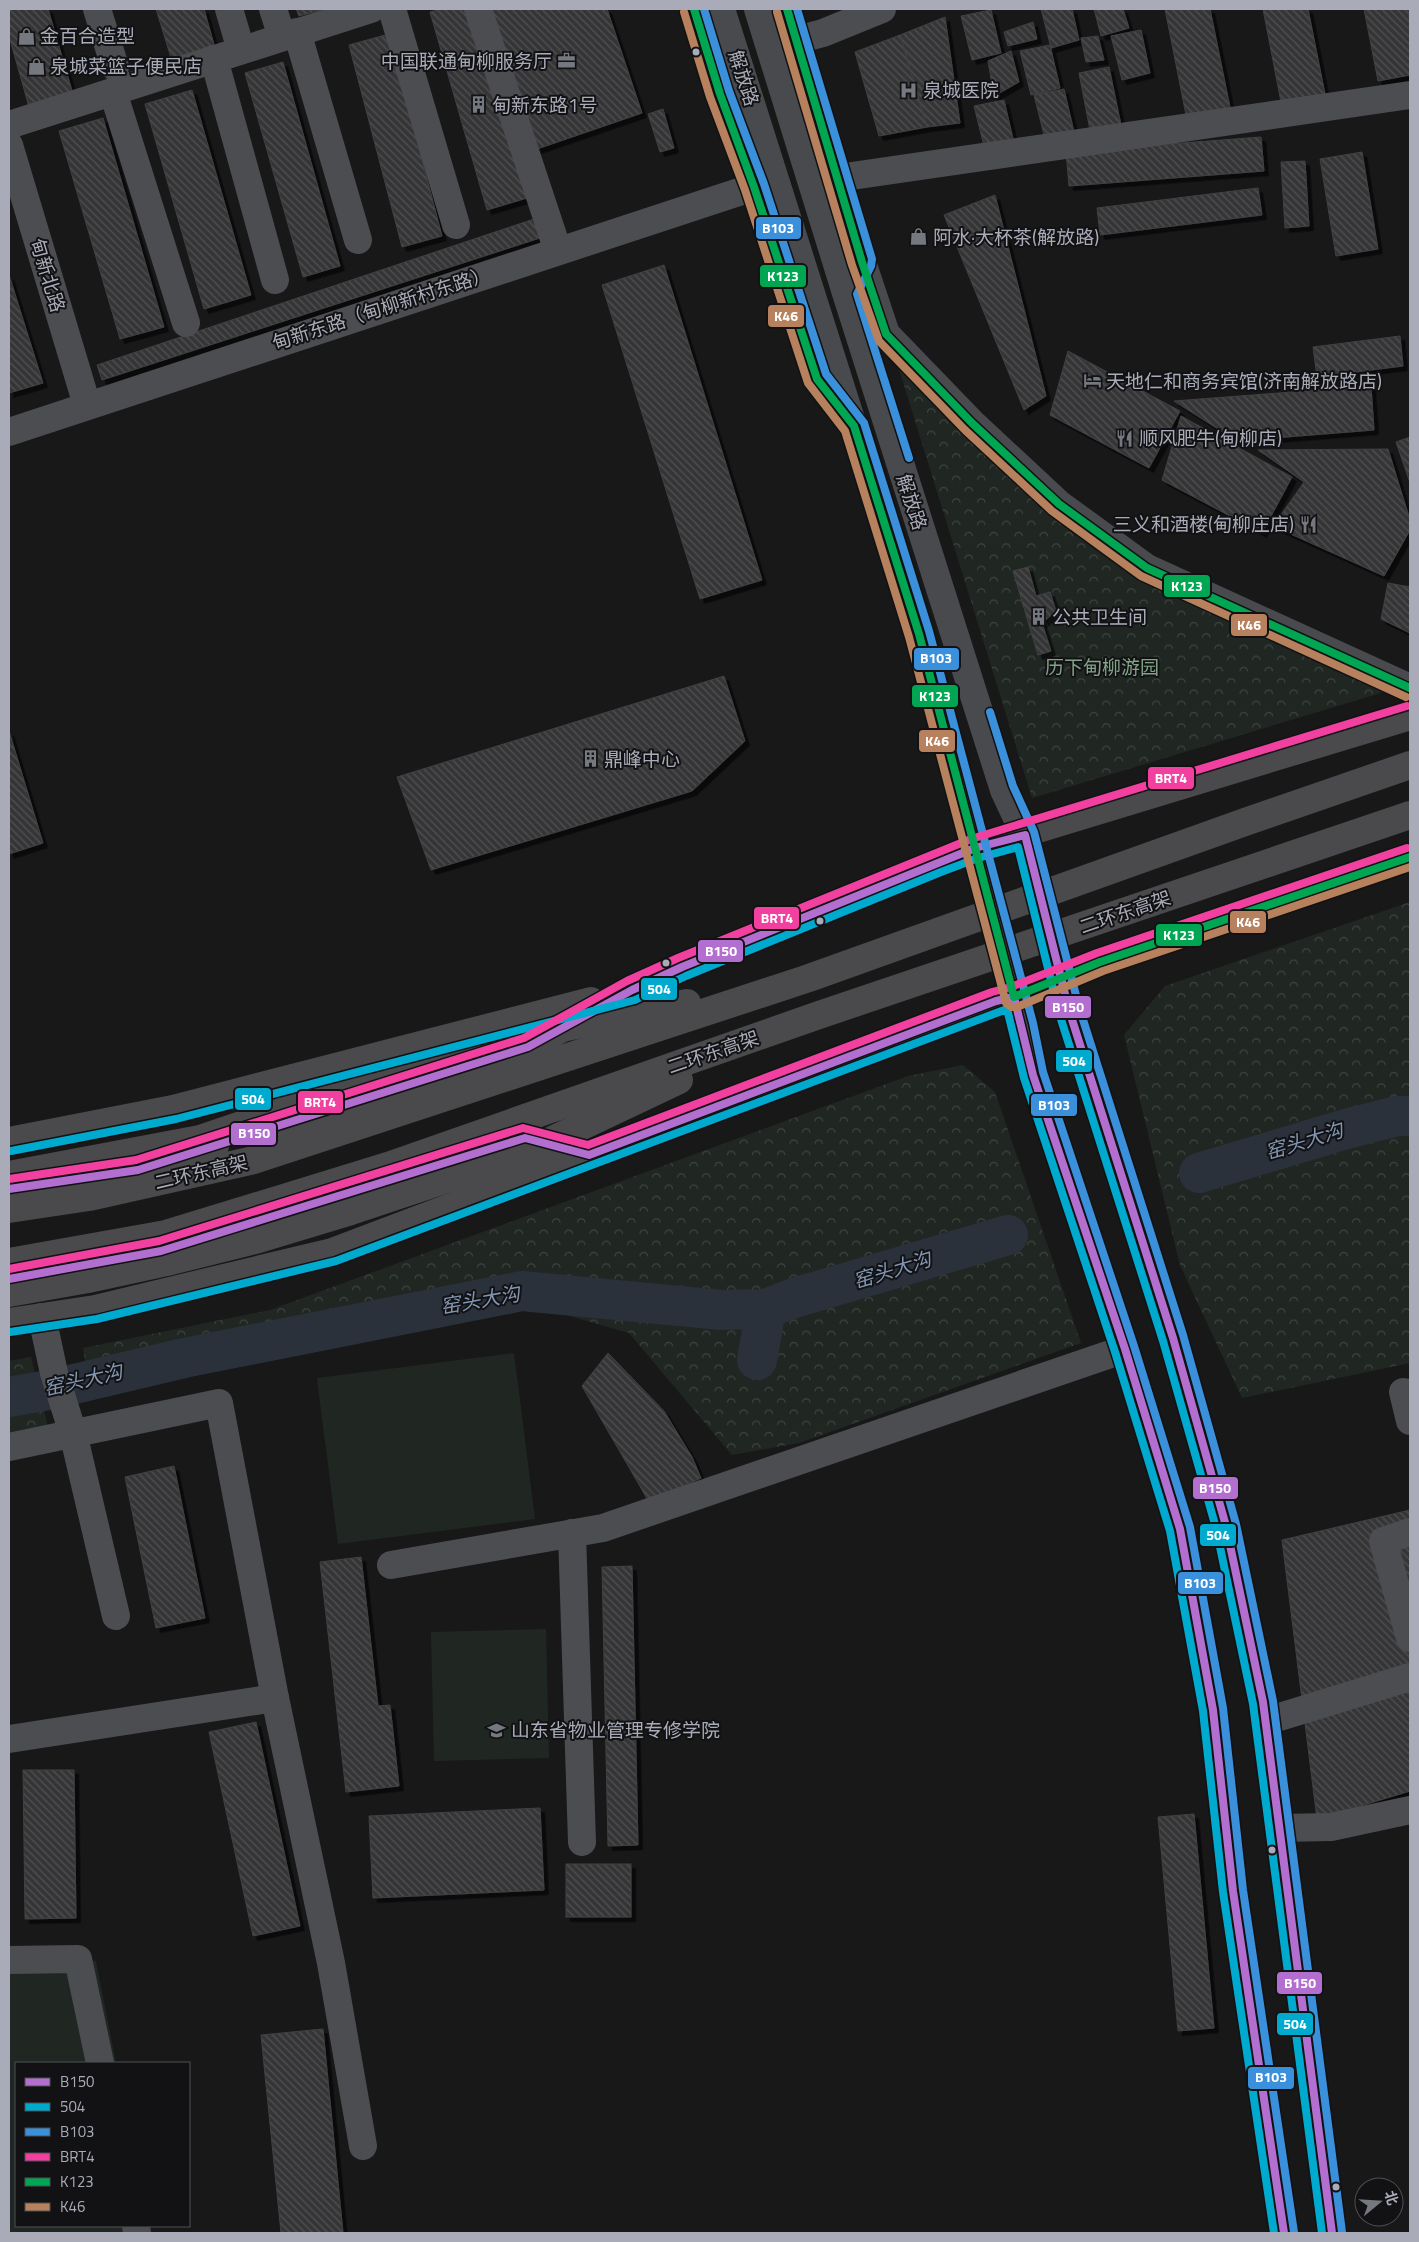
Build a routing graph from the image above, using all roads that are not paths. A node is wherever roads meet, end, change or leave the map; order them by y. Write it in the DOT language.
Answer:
graph roads {
  1 [pos="97,9"];
  2 [pos="229,9"];
  3 [pos="273,9"];
  4 [pos="370,9"];
  5 [pos="392,9"];
  6 [pos="478,9"];
  7 [pos="694,9"];
  8 [pos="721,9"];
  9 [pos="758,9"];
  10 [pos="787,9"];
  11 [pos="882,9"];
  12 [pos="290,35"];
  13 [pos="797,40"];
  14 [pos="242,50"];
  15 [pos="214,59"];
  16 [pos="114,80"];
  17 [pos="1410,95"];
  18 [pos="9,125"];
  19 [pos="9,145"];
  20 [pos="838,178"];
  21 [pos="754,187"];
  22 [pos="456,225"];
  23 [pos="358,240"];
  24 [pos="558,251"];
  25 [pos="862,262"];
  26 [pos="275,280"];
  27 [pos="847,298"];
  28 [pos="877,310"];
  29 [pos="186,323"];
  30 [pos="87,405"];
  31 [pos="854,426"];
  32 [pos="9,432"];
  33 [pos="951,623"];
  34 [pos="919,634"];
  35 [pos="1410,688"];
  36 [pos="1410,716"];
  37 [pos="1410,765"];
  38 [pos="1410,815"];
  39 [pos="1025,835"];
  40 [pos="974,848"];
  41 [pos="1410,857"];
  42 [pos="808,978"];
  43 [pos="1061,978"];
  44 [pos="632,990"];
  45 [pos="1014,996"];
  46 [pos="819,1015"];
  47 [pos="9,1141"];
  48 [pos="589,1155"];
  49 [pos="9,1175"];
  50 [pos="9,1188"];
  51 [pos="9,1209"];
  52 [pos="9,1262"];
  53 [pos="9,1279"];
  54 [pos="9,1293"];
  55 [pos="9,1322"];
  56 [pos="45,1328"];
  57 [pos="1125,1349"];
  58 [pos="1410,1393"];
  59 [pos="1410,1421"];
  60 [pos="73,1433"];
  61 [pos="9,1447"];
  62 [pos="1410,1532"];
  63 [pos="572,1533"];
  64 [pos="391,1565"];
  65 [pos="116,1616"];
  66 [pos="1410,1638"];
  67 [pos="1410,1677"];
  68 [pos="275,1698"];
  69 [pos="1266,1722"];
  70 [pos="9,1739"];
  71 [pos="1410,1810"];
  72 [pos="1280,1828"];
  73 [pos="582,1842"];
  74 [pos="9,1960"];
  75 [pos="100,2062"];
  76 [pos="363,2146"];
  77 [pos="1284,2233"];
  78 [pos="1332,2233"];
  1 -- 16 [label="street"];
  2 -- 14 [label="street"];
  3 -- 12 [label="street"];
  4 -- 12 [label="street"];
  5 -- 22 [label="street"];
  6 -- 24 [label="street"];
  7 -- 21 [label="street"];
  8 -- 31 [label="main road, 解放路"];
  9 -- 27 [label="main road, 解放路"];
  10 -- 13 [label="street"];
  11 -- 13 [label="street"];
  12 -- 14 [label="street"];
  12 -- 23 [label="street"];
  13 -- 20 [label="street"];
  14 -- 15 [label="street"];
  15 -- 16 [label="street"];
  15 -- 26 [label="street"];
  16 -- 18 [label="street"];
  16 -- 29 [label="street"];
  17 -- 20 [label="street"];
  19 -- 30 [label="street, 甸新北路"];
  20 -- 25 [label="street"];
  21 -- 24 [label="street, 甸新东路（甸柳新村东路）"];
  21 -- 31 [label="street"];
  24 -- 30 [label="street, 甸新东路（甸柳新村东路）"];
  25 -- 27 [label="main road"];
  25 -- 28 [label="main road"];
  27 -- 28 [label="main road"];
  27 -- 33 [label="main road, 解放路"];
  28 -- 35 [label="main road"];
  30 -- 32 [label="street, 甸新东路（甸柳新村东路）"];
  31 -- 34 [label="main road, 解放路"];
  33 -- 34 [label="main road"];
  33 -- 39 [label="main road, 解放路"];
  34 -- 40 [label="main road, 解放路"];
  36 -- 39 [label="highway"];
  37 -- 42 [label="highway, 二环东高架, bridge"];
  38 -- 46 [label="highway, 二环东高架, bridge"];
  39 -- 40 [label="highway"];
  39 -- 43 [label="main road, 解放路"];
  40 -- 44 [label="highway"];
  40 -- 45 [label="main road, 解放路"];
  41 -- 43 [label="highway"];
  42 -- 49 [label="highway, bridge"];
  42 -- 51 [label="highway, 二环东高架, bridge"];
  43 -- 45 [label="highway"];
  43 -- 69 [label="main road, 解放路"];
  44 -- 47 [label="highway"];
  44 -- 50 [label="highway"];
  45 -- 48 [label="highway"];
  45 -- 57 [label="main road, 解放路"];
  46 -- 52 [label="highway, 二环东高架, bridge"];
  46 -- 54 [label="highway, bridge"];
  48 -- 53 [label="highway"];
  48 -- 56 [label="highway"];
  55 -- 56 [label="highway"];
  56 -- 60 [label="street"];
  57 -- 63 [label="street"];
  57 -- 77 [label="main road, 解放路"];
  58 -- 59 [label="street"];
  60 -- 61 [label="street"];
  60 -- 65 [label="street"];
  60 -- 68 [label="street"];
  62 -- 66 [label="street"];
  63 -- 64 [label="street"];
  63 -- 73 [label="street"];
  67 -- 69 [label="street"];
  68 -- 70 [label="street"];
  68 -- 76 [label="street"];
  69 -- 72 [label="main road, 解放路"];
  71 -- 72 [label="street"];
  72 -- 78 [label="main road, 解放路"];
  74 -- 75 [label="street"];
}
